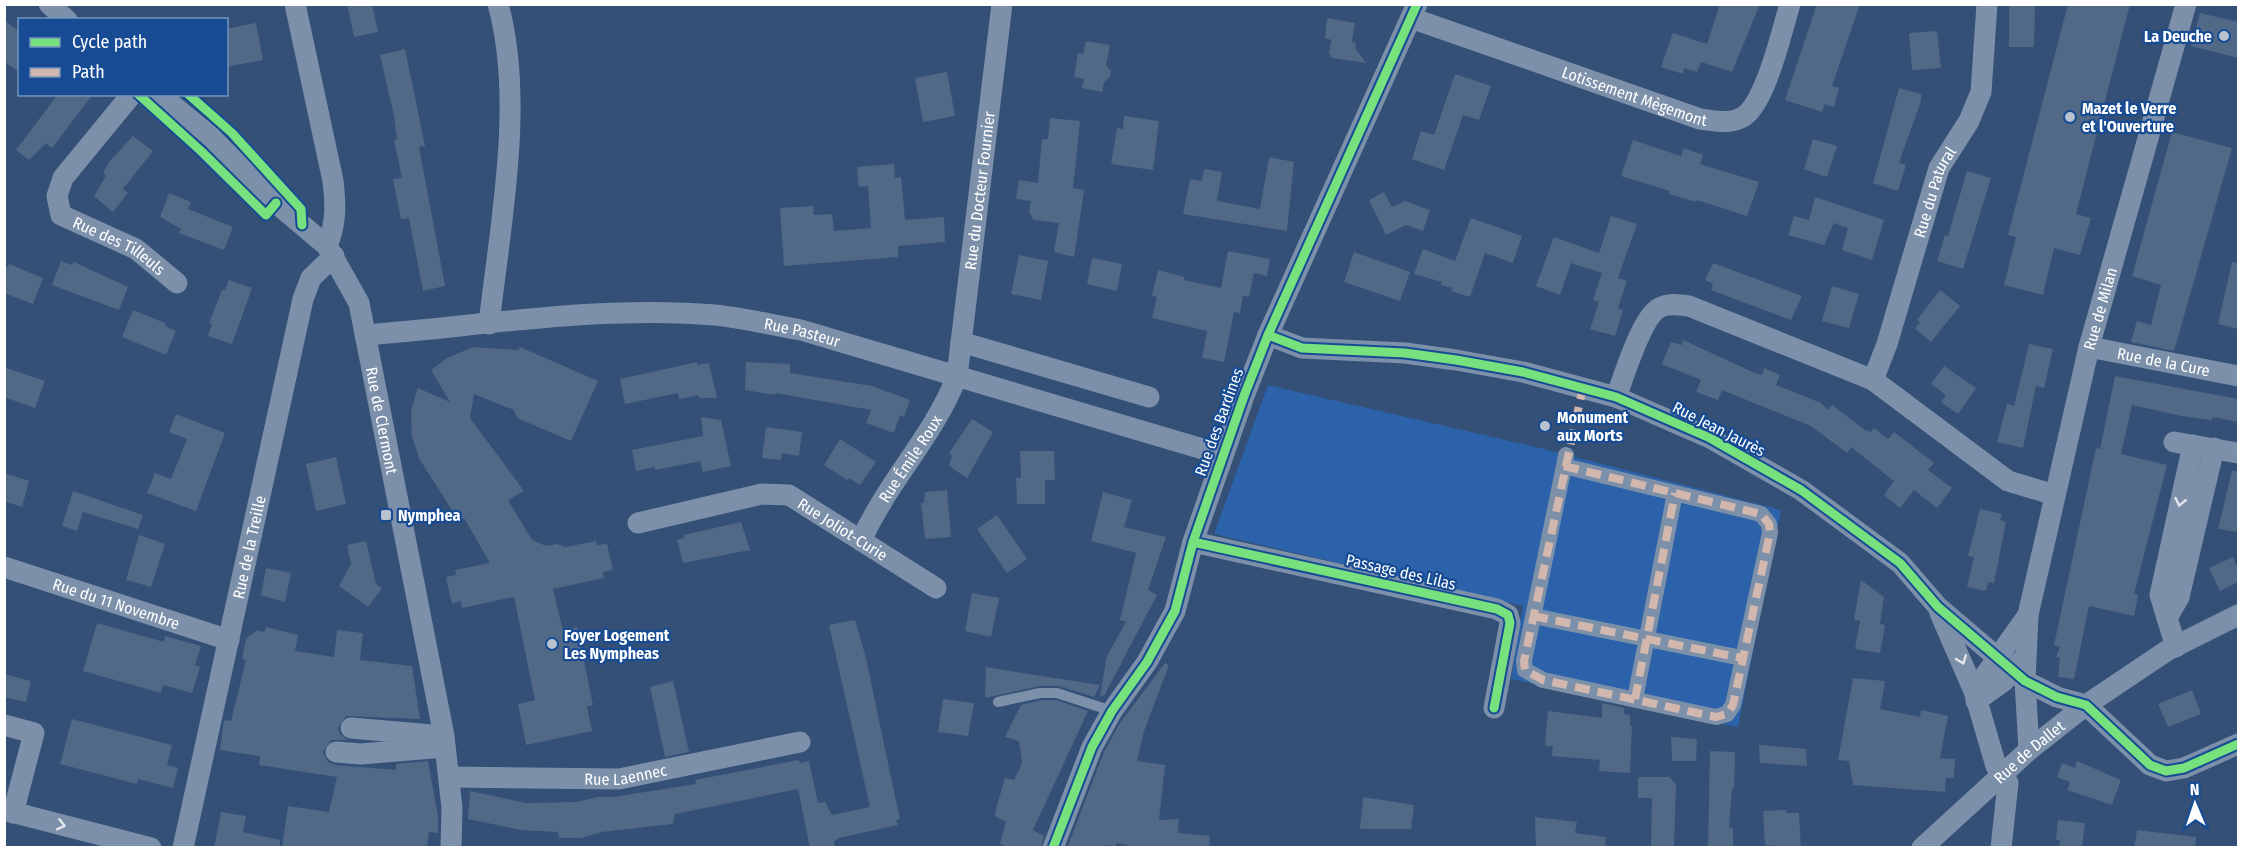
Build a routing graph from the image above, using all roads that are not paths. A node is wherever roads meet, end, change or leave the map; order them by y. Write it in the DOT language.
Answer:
graph roads {
  1 [pos="49,4"];
  2 [pos="295,4"];
  3 [pos="498,4"];
  4 [pos="1002,4"];
  5 [pos="1790,4"];
  6 [pos="1987,4"];
  7 [pos="2186,4"];
  8 [pos="1414,11"];
  9 [pos="65,18"];
  10 [pos="130,96"];
  11 [pos="161,96"];
  12 [pos="330,251"];
  13 [pos="177,283"];
  14 [pos="489,324"];
  15 [pos="1268,334"];
  16 [pos="365,335"];
  17 [pos="961,342"];
  18 [pos="2090,347"];
  19 [pos="957,376"];
  20 [pos="2238,376"];
  21 [pos="1872,380"];
  22 [pos="1149,397"];
  23 [pos="1616,397"];
  24 [pos="2214,448"];
  25 [pos="2238,453"];
  26 [pos="1223,455"];
  27 [pos="1675,493"];
  28 [pos="2055,495"];
  29 [pos="638,523"];
  30 [pos="861,541"];
  31 [pos="1193,542"];
  32 [pos="4,567"];
  33 [pos="936,588"];
  34 [pos="1938,607"];
  35 [pos="2028,615"];
  36 [pos="2238,615"];
  37 [pos="1533,616"];
  38 [pos="2168,618"];
  39 [pos="1647,639"];
  40 [pos="229,640"];
  41 [pos="2176,647"];
  42 [pos="1996,657"];
  43 [pos="1742,658"];
  44 [pos="2021,669"];
  45 [pos="1975,696"];
  46 [pos="1635,699"];
  47 [pos="998,702"];
  48 [pos="2086,705"];
  49 [pos="1494,708"];
  50 [pos="1112,711"];
  51 [pos="4,725"];
  52 [pos="351,728"];
  53 [pos="445,741"];
  54 [pos="800,742"];
  55 [pos="2238,744"];
  56 [pos="2028,750"];
  57 [pos="336,752"];
  58 [pos="2002,775"];
  59 [pos="449,777"];
  60 [pos="9,812"];
  61 [pos="151,848"];
  62 [pos="183,848"];
  63 [pos="451,848"];
  64 [pos="1053,848"];
  65 [pos="1922,848"];
  66 [pos="2001,848"];
  1 -- 9 [label="street"];
  2 -- 12 [label="street"];
  3 -- 14 [label="street"];
  4 -- 17 [label="street, Rue du Docteur Fournier"];
  5 -- 8 [label="street, Lotissement Mègemont"];
  6 -- 21 [label="street, Rue du Patural"];
  7 -- 18 [label="street, Rue de Milan"];
  8 -- 15 [label="street, Rue des Bardines"];
  10 -- 13 [label="street, Rue des Tilleuls"];
  11 -- 12 [label="street"];
  12 -- 16 [label="street, Rue de Clermont"];
  12 -- 40 [label="street, Rue de la Treille"];
  14 -- 16 [label="street, Rue Pasteur"];
  14 -- 19 [label="street, Rue Pasteur"];
  15 -- 23 [label="street, Rue Jean Jaurès"];
  15 -- 26 [label="street, Rue des Bardines"];
  16 -- 53 [label="street, Rue de Clermont"];
  17 -- 19 [label="street, Rue du Docteur Fournier"];
  17 -- 22 [label="street"];
  18 -- 20 [label="street, Rue de la Cure"];
  18 -- 28 [label="street, Rue de Milan"];
  19 -- 26 [label="street, Rue Pasteur"];
  19 -- 30 [label="street, Rue Émile Roux"];
  21 -- 23 [label="street"];
  21 -- 28 [label="street"];
  23 -- 34 [label="street, Rue Jean Jaurès"];
  24 -- 25 [label="street"];
  24 -- 38 [label="street"];
  24 -- 38 [label="street, one-way"];
  26 -- 31 [label="street, Rue des Bardines"];
  27 -- 37 [label="street"];
  27 -- 39 [label="street"];
  27 -- 43 [label="street"];
  28 -- 35 [label="street, Rue de Milan"];
  29 -- 30 [label="street, Rue Joliot-Curie"];
  30 -- 33 [label="street, Rue Joliot-Curie"];
  31 -- 49 [label="street, Passage des Lilas"];
  31 -- 50 [label="street, Rue des Bardines"];
  32 -- 40 [label="street, Rue du 11 Novembre"];
  34 -- 42 [label="street, Rue Jean Jaurès"];
  34 -- 45 [label="street, Rue Jean Jaurès, one-way"];
  35 -- 42 [label="street, Rue de Milan"];
  35 -- 44 [label="street, Rue de Milan"];
  36 -- 41 [label="street, Rue de Dallet"];
  37 -- 39 [label="street"];
  37 -- 46 [label="street"];
  38 -- 41 [label="street"];
  39 -- 43 [label="street"];
  39 -- 46 [label="street"];
  40 -- 62 [label="street, Rue de la Treille"];
  41 -- 48 [label="street, Rue de Dallet"];
  42 -- 44 [label="street, Rue Jean Jaurès"];
  42 -- 45 [label="street, Rue de Milan"];
  43 -- 46 [label="street"];
  44 -- 45 [label="street"];
  44 -- 48 [label="street, Rue Jean Jaurès"];
  44 -- 56 [label="street, Rue de Milan"];
  45 -- 58 [label="street, Rue Jean Jaurès"];
  47 -- 50 [label="lane"];
  48 -- 55 [label="street"];
  48 -- 56 [label="street, Rue de Dallet"];
  50 -- 64 [label="street, Rue des Bardines"];
  51 -- 60 [label="street"];
  52 -- 53 [label="street"];
  53 -- 57 [label="street"];
  53 -- 59 [label="street, Rue de Clermont"];
  54 -- 59 [label="street, Rue Laennec"];
  56 -- 58 [label="street, Rue de Dallet"];
  58 -- 65 [label="street, Rue de Dallet"];
  58 -- 66 [label="street, Rue Jean Jaurès"];
  59 -- 63 [label="street, Rue de Clermont"];
  60 -- 61 [label="street, one-way"];
}
